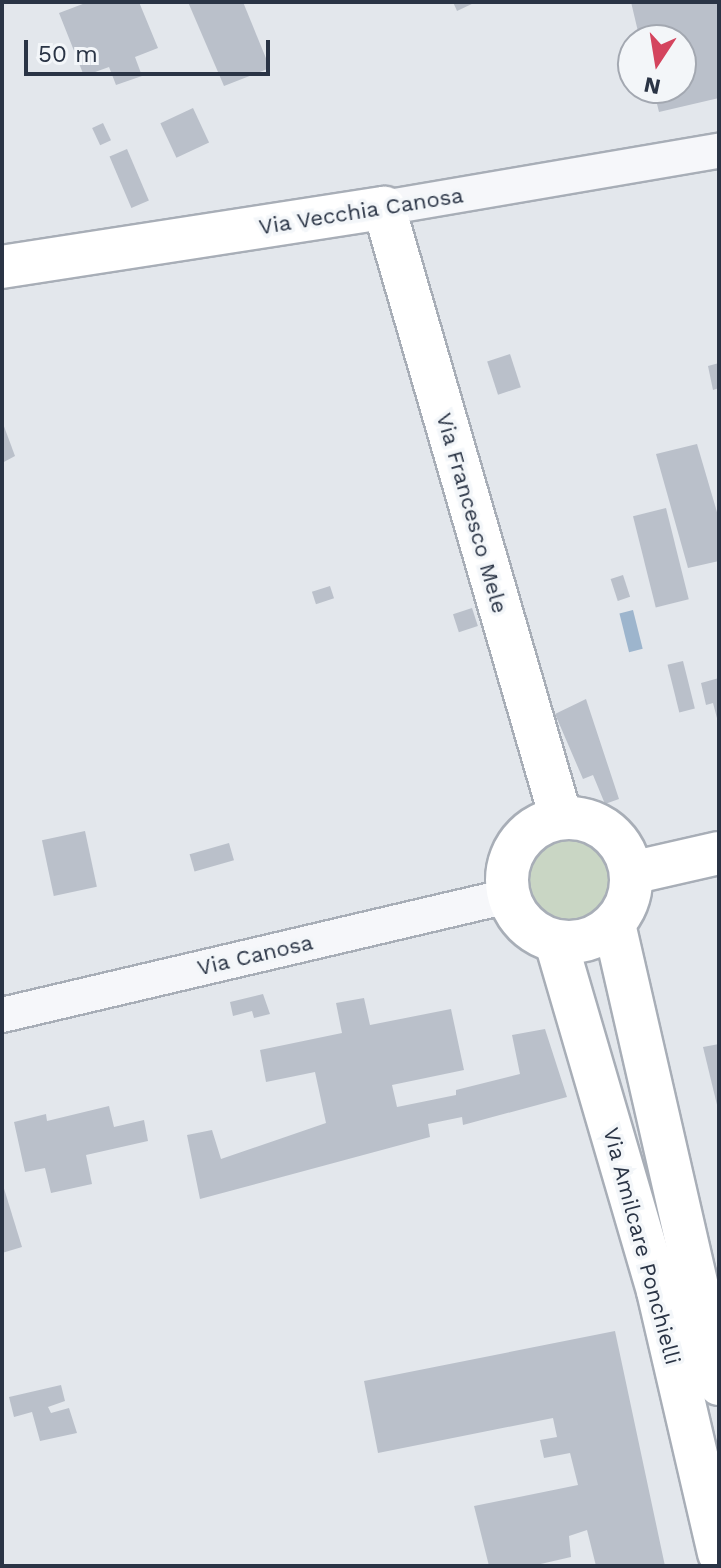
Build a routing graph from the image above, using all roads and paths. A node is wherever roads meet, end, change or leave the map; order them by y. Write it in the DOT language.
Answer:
graph roads {
  1 [pos="719,151"];
  2 [pos="384,208"];
  3 [pos="2,267"];
  4 [pos="561,818"];
  5 [pos="719,853"];
  6 [pos="631,873"];
  7 [pos="508,896"];
  8 [pos="614,924"];
  9 [pos="556,942"];
  10 [pos="2,1015"];
  11 [pos="694,1302"];
  12 [pos="719,1384"];
  13 [pos="719,1553"];
  1 -- 2 [label="street, Via Vecchia Canosa"];
  2 -- 3 [label="main road, Via Vecchia Canosa"];
  2 -- 4 [label="main road, Via Francesco Mele"];
  4 -- 6 [label="main road"];
  4 -- 7 [label="main road"];
  5 -- 6 [label="main road"];
  6 -- 8 [label="main road"];
  7 -- 9 [label="main road"];
  7 -- 10 [label="street, Via Canosa"];
  8 -- 9 [label="main road"];
  8 -- 11 [label="main road, Via Amilcare Ponchielli"];
  9 -- 11 [label="main road, Via Amilcare Ponchielli"];
  11 -- 12 [label="main road, Via Amilcare Ponchielli"];
  11 -- 13 [label="main road, Via Amilcare Ponchielli"];
}
